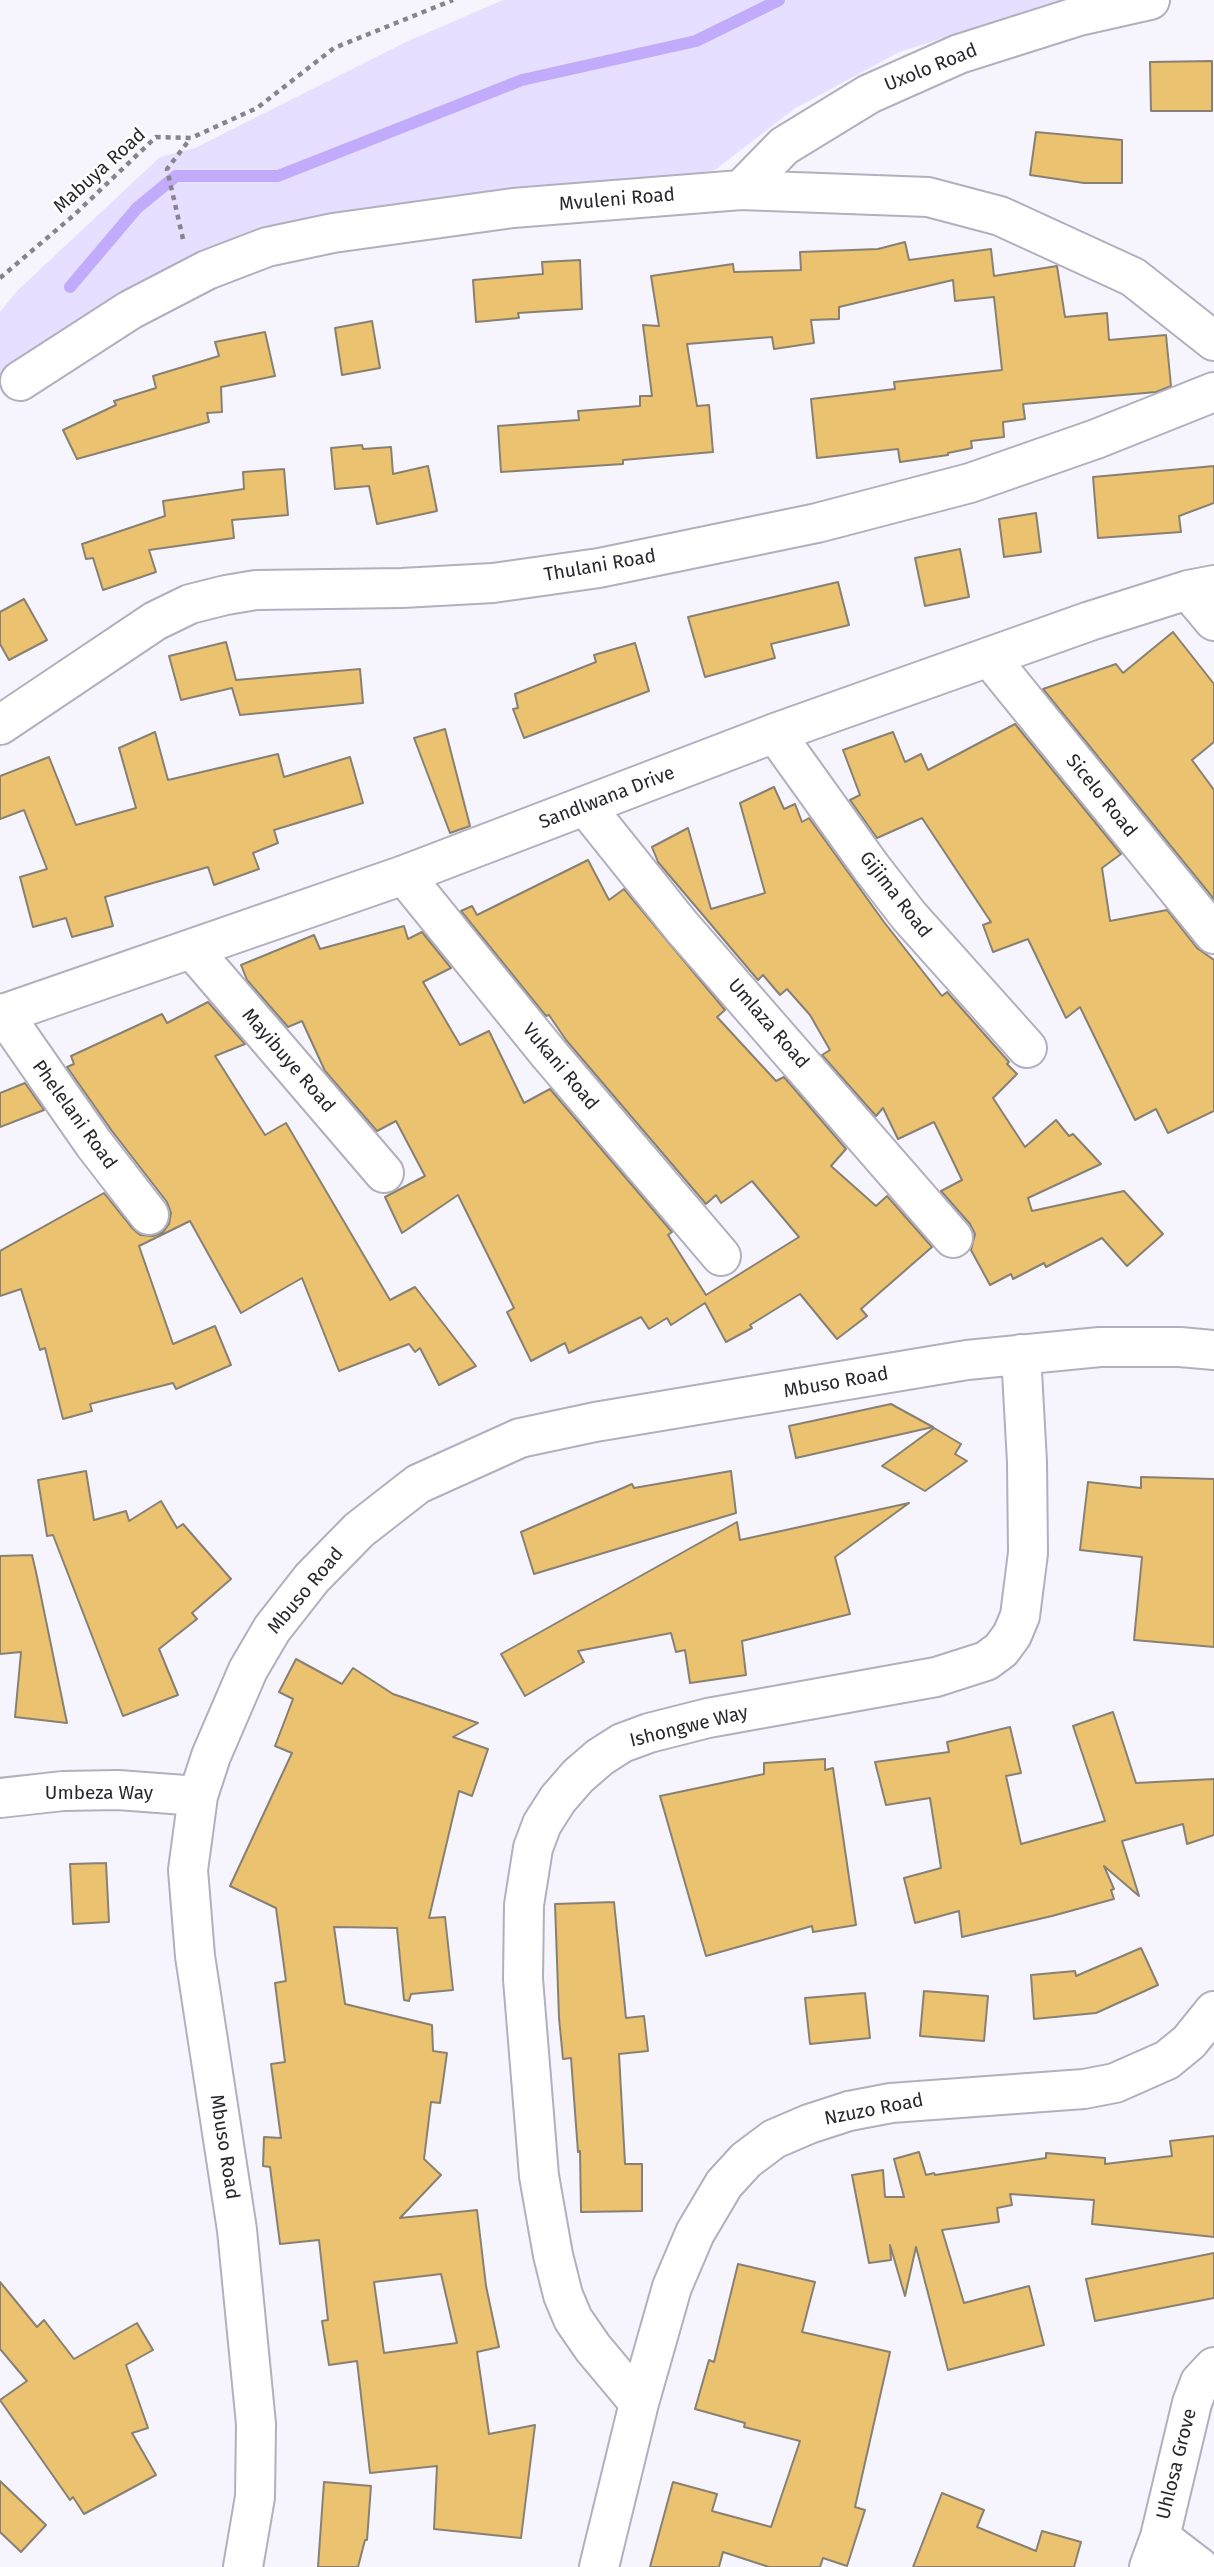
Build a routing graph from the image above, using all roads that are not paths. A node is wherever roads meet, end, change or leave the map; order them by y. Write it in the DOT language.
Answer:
graph roads {
  1 [pos="1150,0"];
  2 [pos="741,190"];
  3 [pos="1214,341"];
  4 [pos="20,381"];
  5 [pos="1214,392"];
  6 [pos="1201,587"];
  7 [pos="1214,621"];
  8 [pos="990,658"];
  9 [pos="0,725"];
  10 [pos="775,733"];
  11 [pos="586,807"];
  12 [pos="404,875"];
  13 [pos="1214,934"];
  14 [pos="192,949"];
  15 [pos="2,1014"];
  16 [pos="1027,1048"];
  17 [pos="384,1173"];
  18 [pos="149,1215"];
  19 [pos="953,1238"];
  20 [pos="720,1256"];
  21 [pos="1214,1350"];
  22 [pos="1021,1354"];
  23 [pos="198,1796"];
  24 [pos="0,1798"];
  25 [pos="1214,2011"];
  26 [pos="1214,2367"];
  27 [pos="639,2403"];
  28 [pos="1154,2552"];
  29 [pos="243,2567"];
  30 [pos="599,2567"];
  31 [pos="1199,2567"];
  1 -- 2 [label="street, Uxolo Road"];
  2 -- 3 [label="street, Mvuleni Road"];
  2 -- 4 [label="street, Mvuleni Road"];
  5 -- 9 [label="street, Thulani Road"];
  6 -- 7 [label="street"];
  6 -- 8 [label="street, Sandlwana Drive"];
  8 -- 10 [label="street, Sandlwana Drive"];
  8 -- 13 [label="street, Sicelo Road"];
  10 -- 11 [label="street, Sandlwana Drive"];
  10 -- 16 [label="street, Gijima Road"];
  11 -- 12 [label="street, Sandlwana Drive"];
  11 -- 19 [label="street, Umlaza Road"];
  12 -- 14 [label="street, Sandlwana Drive"];
  12 -- 20 [label="street, Vukani Road"];
  14 -- 15 [label="street, Sandlwana Drive"];
  14 -- 17 [label="street, Mayibuye Road"];
  15 -- 18 [label="street, Phelelani Road"];
  21 -- 22 [label="street, Mbuso Road"];
  22 -- 23 [label="street, Mbuso Road"];
  22 -- 27 [label="street, Ishongwe Way"];
  23 -- 24 [label="street, Umbeza Way"];
  23 -- 29 [label="street, Mbuso Road"];
  25 -- 27 [label="street, Nzuzo Road"];
  26 -- 28 [label="street, Uhlosa Grove"];
  27 -- 30 [label="street, Nzuzo Road"];
  28 -- 31 [label="street"];
}
